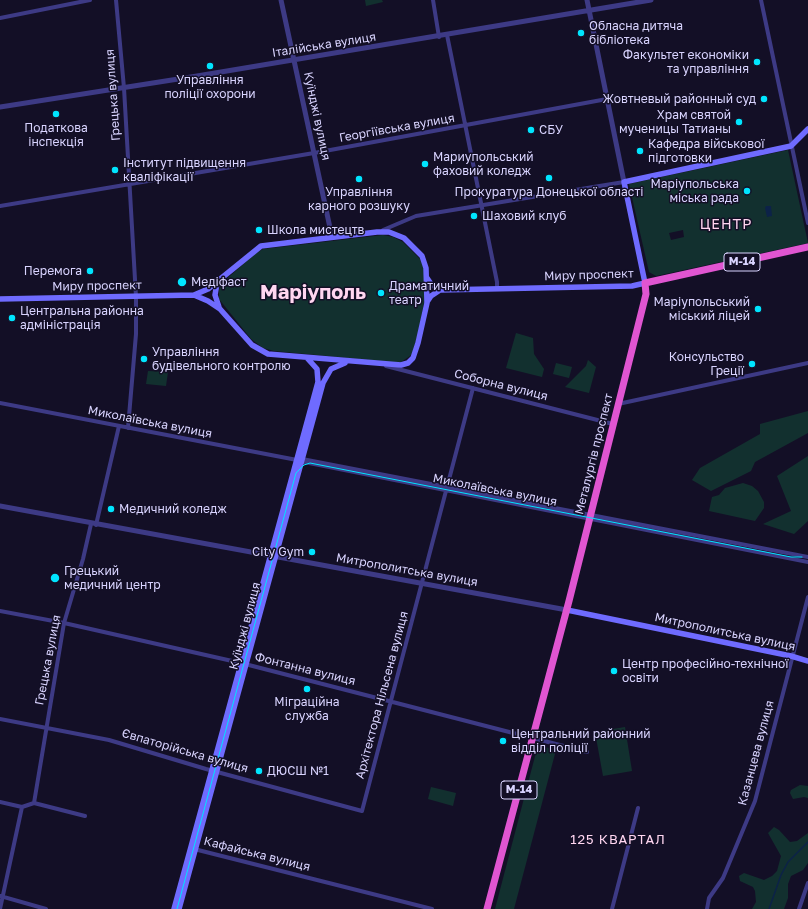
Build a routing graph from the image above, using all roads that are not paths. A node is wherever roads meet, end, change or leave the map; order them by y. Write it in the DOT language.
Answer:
graph roads {
  1 [pos="90,0"];
  2 [pos="116,0"];
  3 [pos="281,0"];
  4 [pos="433,0"];
  5 [pos="587,0"];
  6 [pos="652,0"];
  7 [pos="761,0"];
  8 [pos="589,11"];
  9 [pos="0,18"];
  10 [pos="447,35"];
  11 [pos="439,36"];
  12 [pos="294,60"];
  13 [pos="124,88"];
  14 [pos="607,99"];
  15 [pos="0,107"];
  16 [pos="465,126"];
  17 [pos="808,129"];
  18 [pos="791,146"];
  19 [pos="314,153"];
  20 [pos="624,182"];
  21 [pos="129,184"];
  22 [pos="0,206"];
  23 [pos="481,206"];
  24 [pos="808,223"];
  25 [pos="377,232"];
  26 [pos="332,237"];
  27 [pos="808,247"];
  28 [pos="427,278"];
  29 [pos="219,281"];
  30 [pos="645,283"];
  31 [pos="496,289"];
  32 [pos="440,290"];
  33 [pos="194,295"];
  34 [pos="136,297"];
  35 [pos="0,299"];
  36 [pos="427,302"];
  37 [pos="220,309"];
  38 [pos="308,359"];
  39 [pos="349,362"];
  40 [pos="808,362"];
  41 [pos="384,365"];
  42 [pos="473,388"];
  43 [pos="0,403"];
  44 [pos="618,404"];
  45 [pos="613,424"];
  46 [pos="119,426"];
  47 [pos="128,428"];
  48 [pos="300,461"];
  49 [pos="447,489"];
  50 [pos="0,506"];
  51 [pos="590,517"];
  52 [pos="94,524"];
  53 [pos="649,528"];
  54 [pos="273,557"];
  55 [pos="808,557"];
  56 [pos="808,562"];
  57 [pos="422,584"];
  58 [pos="808,597"];
  59 [pos="567,610"];
  60 [pos="0,611"];
  61 [pos="64,623"];
  62 [pos="791,656"];
  63 [pos="808,661"];
  64 [pos="244,663"];
  65 [pos="391,701"];
  66 [pos="0,719"];
  67 [pos="45,728"];
  68 [pos="533,738"];
  69 [pos="587,752"];
  70 [pos="214,771"];
  71 [pos="0,802"];
  72 [pos="34,803"];
  73 [pos="22,806"];
  74 [pos="638,808"];
  75 [pos="362,811"];
  76 [pos="84,816"];
  77 [pos="193,849"];
  78 [pos="808,883"];
  79 [pos="2,896"];
  80 [pos="0,909"];
  81 [pos="46,909"];
  82 [pos="174,909"];
  83 [pos="178,909"];
  84 [pos="432,909"];
  85 [pos="487,909"];
  86 [pos="612,909"];
  87 [pos="707,909"];
  88 [pos="799,909"];
  1 -- 9 [label="street"];
  2 -- 13 [label="street, Грецька вулиця"];
  3 -- 12 [label="street, Куїнджі вулиця"];
  4 -- 11 [label="street"];
  5 -- 8 [label="street, Металургів проспект"];
  6 -- 8 [label="street, Італійська вулиця"];
  7 -- 18 [label="street"];
  8 -- 10 [label="street, Італійська вулиця"];
  8 -- 14 [label="street, Металургів проспект"];
  10 -- 11 [label="street, Італійська вулиця"];
  10 -- 16 [label="street"];
  11 -- 12 [label="street, Італійська вулиця"];
  12 -- 13 [label="street, Італійська вулиця"];
  12 -- 19 [label="street, Куїнджі вулиця"];
  13 -- 15 [label="street, Італійська вулиця"];
  13 -- 21 [label="street, Грецька вулиця"];
  14 -- 16 [label="street, Георгіївська вулиця"];
  14 -- 20 [label="street, Металургів проспект"];
  16 -- 19 [label="street, Георгіївська вулиця"];
  16 -- 23 [label="street"];
  17 -- 18 [label="main road"];
  18 -- 20 [label="main road"];
  18 -- 24 [label="street"];
  19 -- 21 [label="street, Георгіївська вулиця"];
  19 -- 26 [label="street, Куїнджі вулиця"];
  20 -- 23 [label="street"];
  20 -- 30 [label="main road, Металургів проспект"];
  21 -- 22 [label="street, Георгіївська вулиця"];
  21 -- 34 [label="street, Грецька вулиця"];
  23 -- 25 [label="street"];
  23 -- 31 [label="street"];
  25 -- 26 [label="main road, Миру проспект"];
  25 -- 28 [label="main road, Миру проспект"];
  26 -- 29 [label="main road, Миру проспект"];
  27 -- 30 [label="highway, Миру проспект / М-14"];
  28 -- 32 [label="main road"];
  28 -- 36 [label="main road, Миру проспект"];
  29 -- 33 [label="main road, Миру проспект"];
  29 -- 37 [label="main road, Миру проспект"];
  30 -- 31 [label="main road, Миру проспект"];
  30 -- 44 [label="highway, Металургів проспект / М-14"];
  31 -- 32 [label="main road, Миру проспект"];
  32 -- 36 [label="main road"];
  33 -- 34 [label="main road, Миру проспект"];
  33 -- 37 [label="main road, Миру проспект"];
  34 -- 35 [label="main road, Миру проспект"];
  34 -- 47 [label="street, Грецька вулиця"];
  36 -- 41 [label="main road, Миру проспект"];
  37 -- 38 [label="main road, Миру проспект"];
  38 -- 39 [label="main road, Миру проспект"];
  38 -- 48 [label="main road, Куїнджі вулиця"];
  39 -- 41 [label="main road, Миру проспект"];
  39 -- 48 [label="main road, Куїнджі вулиця"];
  40 -- 44 [label="street"];
  41 -- 42 [label="street, Соборна вулиця"];
  42 -- 45 [label="street, Соборна вулиця"];
  42 -- 49 [label="street, Архітектора Нільсена вулиця"];
  43 -- 46 [label="street, Миколаївська вулиця"];
  44 -- 45 [label="highway, Металургів проспект / М-14"];
  45 -- 51 [label="highway, Металургів проспект / М-14"];
  46 -- 47 [label="street, Миколаївська вулиця"];
  46 -- 52 [label="street, Грецька вулиця"];
  47 -- 48 [label="street, Миколаївська вулиця"];
  48 -- 49 [label="street, Миколаївська вулиця"];
  48 -- 54 [label="main road, Куїнджі вулиця"];
  49 -- 51 [label="street, Миколаївська вулиця"];
  49 -- 57 [label="street, Архітектора Нільсена вулиця"];
  50 -- 52 [label="street, Митрополитська вулиця"];
  51 -- 53 [label="street, Миколаївська вулиця"];
  51 -- 59 [label="highway, Металургів проспект / М-14"];
  52 -- 54 [label="street, Митрополитська вулиця"];
  52 -- 61 [label="street, Грецька вулиця"];
  53 -- 55 [label="street, Миколаївська вулиця"];
  53 -- 56 [label="street, Миколаївська вулиця"];
  54 -- 57 [label="street, Митрополитська вулиця"];
  54 -- 64 [label="main road, Куїнджі вулиця"];
  57 -- 59 [label="street, Митрополитська вулиця"];
  57 -- 65 [label="street, Архітектора Нільсена вулиця"];
  58 -- 62 [label="street, Казанцева вулиця"];
  59 -- 62 [label="main road, Митрополитська вулиця"];
  59 -- 68 [label="highway, Металургів проспект / М-14"];
  60 -- 61 [label="street, Фонтанна вулиця"];
  61 -- 64 [label="street, Фонтанна вулиця"];
  61 -- 67 [label="street, Грецька вулиця"];
  62 -- 63 [label="main road, Митрополитська вулиця"];
  62 -- 87 [label="street, Казанцева вулиця"];
  64 -- 65 [label="street, Фонтанна вулиця"];
  64 -- 70 [label="main road, Куїнджі вулиця"];
  65 -- 68 [label="street, Фонтанна вулиця"];
  65 -- 75 [label="street, Архітектора Нільсена вулиця"];
  66 -- 67 [label="street, Євпаторійська вулиця"];
  67 -- 70 [label="street, Євпаторійська вулиця"];
  67 -- 72 [label="street, Грецька вулиця"];
  68 -- 69 [label="street, Фонтанна вулиця"];
  68 -- 85 [label="highway, Металургів проспект / М-14"];
  70 -- 75 [label="street, Євпаторійська вулиця"];
  70 -- 77 [label="main road, Куїнджі вулиця"];
  71 -- 73 [label="street"];
  72 -- 73 [label="street"];
  72 -- 76 [label="street"];
  73 -- 79 [label="street"];
  74 -- 86 [label="street"];
  77 -- 82 [label="main road, Куїнджі вулиця"];
  77 -- 83 [label="main road, Куїнджі вулиця"];
  77 -- 84 [label="street, Кафайська вулиця"];
  78 -- 88 [label="street"];
  79 -- 80 [label="street"];
  79 -- 81 [label="street"];
}
